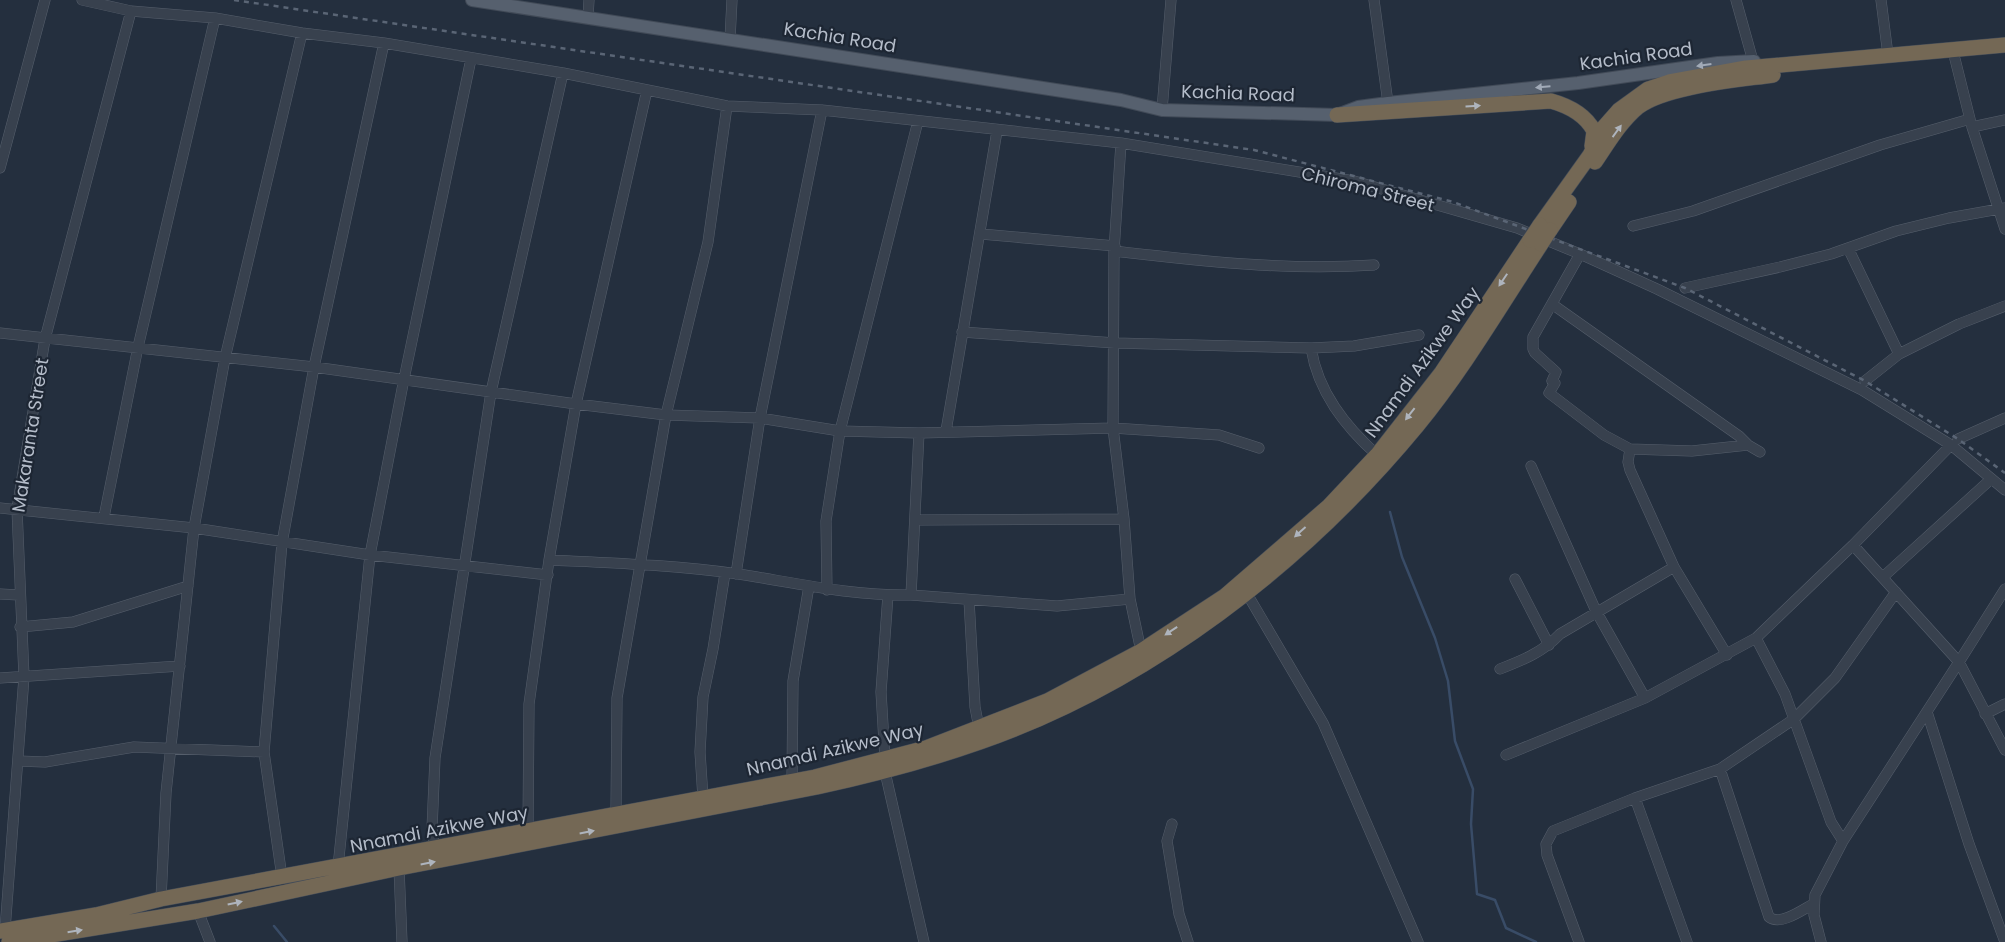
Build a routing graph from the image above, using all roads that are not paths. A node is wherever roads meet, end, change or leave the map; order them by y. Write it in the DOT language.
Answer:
graph roads {
  1 [pos="45,0"];
  2 [pos="82,0"];
  3 [pos="472,0"];
  4 [pos="589,0"];
  5 [pos="732,0"];
  6 [pos="1171,0"];
  7 [pos="1374,0"];
  8 [pos="1736,0"];
  9 [pos="1881,0"];
  10 [pos="131,11"];
  11 [pos="588,17"];
  12 [pos="215,18"];
  13 [pos="302,33"];
  14 [pos="730,39"];
  15 [pos="384,43"];
  16 [pos="2005,45"];
  17 [pos="2005,54"];
  18 [pos="1888,55"];
  19 [pos="471,59"];
  20 [pos="1954,59"];
  21 [pos="1753,61"];
  22 [pos="1770,66"];
  23 [pos="563,73"];
  24 [pos="647,90"];
  25 [pos="1388,103"];
  26 [pos="727,106"];
  27 [pos="822,110"];
  28 [pos="1162,110"];
  29 [pos="1338,116"];
  30 [pos="2005,120"];
  31 [pos="918,121"];
  32 [pos="1971,123"];
  33 [pos="996,131"];
  34 [pos="1121,142"];
  35 [pos="1590,155"];
  36 [pos="0,168"];
  37 [pos="2002,209"];
  38 [pos="1633,226"];
  39 [pos="1545,227"];
  40 [pos="2005,229"];
  41 [pos="981,234"];
  42 [pos="1536,242"];
  43 [pos="1848,248"];
  44 [pos="1115,249"];
  45 [pos="1580,254"];
  46 [pos="1374,265"];
  47 [pos="1685,288"];
  48 [pos="1552,304"];
  49 [pos="2005,306"];
  50 [pos="962,332"];
  51 [pos="0,334"];
  52 [pos="1419,335"];
  53 [pos="45,339"];
  54 [pos="1115,343"];
  55 [pos="138,347"];
  56 [pos="1311,348"];
  57 [pos="1898,354"];
  58 [pos="225,358"];
  59 [pos="314,367"];
  60 [pos="404,379"];
  61 [pos="1865,381"];
  62 [pos="491,392"];
  63 [pos="576,404"];
  64 [pos="666,415"];
  65 [pos="760,418"];
  66 [pos="2005,418"];
  67 [pos="1113,428"];
  68 [pos="840,431"];
  69 [pos="946,431"];
  70 [pos="919,433"];
  71 [pos="1955,442"];
  72 [pos="1748,445"];
  73 [pos="1259,448"];
  74 [pos="1630,449"];
  75 [pos="1760,452"];
  76 [pos="1377,455"];
  77 [pos="1531,466"];
  78 [pos="1990,480"];
  79 [pos="2005,490"];
  80 [pos="0,508"];
  81 [pos="17,509"];
  82 [pos="104,517"];
  83 [pos="1124,519"];
  84 [pos="915,520"];
  85 [pos="194,528"];
  86 [pos="282,543"];
  87 [pos="1853,545"];
  88 [pos="370,555"];
  89 [pos="549,560"];
  90 [pos="639,564"];
  91 [pos="463,567"];
  92 [pos="1674,567"];
  93 [pos="724,573"];
  94 [pos="736,574"];
  95 [pos="548,575"];
  96 [pos="1884,577"];
  97 [pos="1515,579"];
  98 [pos="188,586"];
  99 [pos="809,586"];
  100 [pos="2005,589"];
  101 [pos="827,590"];
  102 [pos="1246,592"];
  103 [pos="1896,592"];
  104 [pos="0,594"];
  105 [pos="19,595"];
  106 [pos="888,595"];
  107 [pos="911,595"];
  108 [pos="1130,599"];
  109 [pos="969,600"];
  110 [pos="1596,611"];
  111 [pos="20,627"];
  112 [pos="1756,638"];
  113 [pos="1550,645"];
  114 [pos="1142,651"];
  115 [pos="1727,655"];
  116 [pos="1959,662"];
  117 [pos="180,666"];
  118 [pos="1500,669"];
  119 [pos="24,677"];
  120 [pos="0,678"];
  121 [pos="1644,698"];
  122 [pos="2005,704"];
  123 [pos="1927,712"];
  124 [pos="1985,714"];
  125 [pos="1794,718"];
  126 [pos="979,728"];
  127 [pos="170,747"];
  128 [pos="2005,750"];
  129 [pos="264,752"];
  130 [pos="1506,755"];
  131 [pos="18,761"];
  132 [pos="885,766"];
  133 [pos="1720,769"];
  134 [pos="792,781"];
  135 [pos="703,798"];
  136 [pos="1635,798"];
  137 [pos="616,813"];
  138 [pos="1172,824"];
  139 [pos="528,831"];
  140 [pos="1843,841"];
  141 [pos="435,849"];
  142 [pos="338,867"];
  143 [pos="398,868"];
  144 [pos="282,877"];
  145 [pos="161,899"];
  146 [pos="1813,904"];
  147 [pos="198,911"];
  148 [pos="5,935"];
  149 [pos="210,942"];
  150 [pos="402,942"];
  151 [pos="924,942"];
  152 [pos="1188,942"];
  153 [pos="1418,942"];
  154 [pos="1579,942"];
  155 [pos="1687,942"];
  156 [pos="1821,942"];
  157 [pos="2005,942"];
  1 -- 36 [label="street"];
  2 -- 10 [label="street, Chiroma Street"];
  3 -- 11 [label="main road, Kachia Road"];
  4 -- 11 [label="street"];
  5 -- 14 [label="street"];
  6 -- 28 [label="street"];
  7 -- 25 [label="street"];
  8 -- 21 [label="street"];
  9 -- 18 [label="street"];
  10 -- 12 [label="street, Chiroma Street"];
  10 -- 53 [label="street, Makaranta Street"];
  11 -- 14 [label="main road, Kachia Road"];
  12 -- 13 [label="street, Chiroma Street"];
  12 -- 55 [label="street"];
  13 -- 15 [label="street, Chiroma Street"];
  13 -- 58 [label="street"];
  14 -- 28 [label="main road, Kachia Road"];
  15 -- 19 [label="street, Chiroma Street"];
  15 -- 59 [label="street"];
  16 -- 18 [label="highway, Kachia Road"];
  17 -- 20 [label="highway"];
  18 -- 22 [label="highway, Kachia Road"];
  19 -- 23 [label="street, Chiroma Street"];
  19 -- 60 [label="street"];
  20 -- 32 [label="street"];
  39 -- 20 [label="highway, one-way"];
  21 -- 22 [label="main road, Kachia Road"];
  21 -- 25 [label="main road, Kachia Road, one-way"];
  22 -- 35 [label="highway, Nnamdi Azikwe Way"];
  23 -- 24 [label="street, Chiroma Street"];
  23 -- 62 [label="street"];
  24 -- 26 [label="street, Chiroma Street"];
  24 -- 63 [label="street"];
  25 -- 29 [label="main road, Kachia Road"];
  26 -- 27 [label="street, Chiroma Street"];
  26 -- 64 [label="street"];
  27 -- 31 [label="street, Chiroma Street"];
  27 -- 65 [label="street"];
  28 -- 29 [label="main road, Kachia Road"];
  29 -- 35 [label="highway, one-way"];
  30 -- 32 [label="street"];
  31 -- 33 [label="street, Chiroma Street"];
  31 -- 68 [label="street"];
  32 -- 37 [label="street"];
  32 -- 38 [label="street"];
  33 -- 34 [label="street, Chiroma Street"];
  33 -- 41 [label="street"];
  34 -- 44 [label="street"];
  34 -- 45 [label="street, Chiroma Street"];
  35 -- 39 [label="highway, Nnamdi Azikwe Way"];
  37 -- 40 [label="street"];
  37 -- 43 [label="street"];
  39 -- 42 [label="highway, Nnamdi Azikwe Way, bridge"];
  41 -- 44 [label="street"];
  41 -- 50 [label="street"];
  42 -- 76 [label="highway, Nnamdi Azikwe Way, one-way"];
  42 -- 102 [label="highway, Nnamdi Azikwe Way"];
  43 -- 47 [label="street"];
  43 -- 57 [label="street"];
  44 -- 46 [label="street"];
  44 -- 54 [label="street"];
  45 -- 48 [label="street"];
  45 -- 71 [label="street, Chiroma Street"];
  48 -- 72 [label="street"];
  48 -- 74 [label="street"];
  49 -- 57 [label="street"];
  50 -- 54 [label="street"];
  50 -- 69 [label="street"];
  51 -- 53 [label="street"];
  52 -- 56 [label="street"];
  53 -- 55 [label="street"];
  53 -- 81 [label="street, Makaranta Street"];
  54 -- 56 [label="street"];
  54 -- 67 [label="street"];
  55 -- 58 [label="street"];
  55 -- 82 [label="street"];
  56 -- 76 [label="street"];
  57 -- 61 [label="street"];
  58 -- 59 [label="street"];
  58 -- 85 [label="street"];
  59 -- 60 [label="street"];
  59 -- 86 [label="street"];
  60 -- 62 [label="street"];
  60 -- 88 [label="street"];
  62 -- 63 [label="street"];
  62 -- 91 [label="street"];
  63 -- 64 [label="street"];
  63 -- 89 [label="street"];
  64 -- 65 [label="street"];
  64 -- 90 [label="street"];
  65 -- 68 [label="street"];
  65 -- 94 [label="street"];
  66 -- 71 [label="street"];
  67 -- 69 [label="street"];
  67 -- 73 [label="street"];
  67 -- 83 [label="street"];
  68 -- 70 [label="street"];
  68 -- 101 [label="street"];
  69 -- 70 [label="street"];
  70 -- 84 [label="street"];
  71 -- 78 [label="street, Chiroma Street"];
  71 -- 87 [label="street"];
  72 -- 74 [label="street"];
  72 -- 75 [label="street"];
  74 -- 92 [label="street"];
  76 -- 114 [label="highway, Nnamdi Azikwe Way, one-way"];
  77 -- 110 [label="street"];
  78 -- 79 [label="street, Chiroma Street"];
  78 -- 96 [label="street"];
  80 -- 81 [label="street"];
  81 -- 82 [label="street"];
  81 -- 105 [label="street, Makaranta Street"];
  82 -- 85 [label="street"];
  83 -- 84 [label="street"];
  83 -- 108 [label="street"];
  84 -- 107 [label="street"];
  85 -- 86 [label="street"];
  85 -- 98 [label="street"];
  86 -- 88 [label="street"];
  86 -- 129 [label="street"];
  87 -- 96 [label="street"];
  87 -- 112 [label="street"];
  88 -- 91 [label="street"];
  88 -- 142 [label="street"];
  89 -- 90 [label="street"];
  89 -- 95 [label="street"];
  90 -- 93 [label="street"];
  90 -- 137 [label="street"];
  91 -- 95 [label="street"];
  91 -- 141 [label="street"];
  92 -- 110 [label="street"];
  92 -- 115 [label="street"];
  93 -- 94 [label="street"];
  93 -- 135 [label="street"];
  94 -- 99 [label="street"];
  95 -- 139 [label="street"];
  96 -- 103 [label="street"];
  97 -- 113 [label="street"];
  98 -- 111 [label="street"];
  98 -- 117 [label="street"];
  99 -- 101 [label="street"];
  99 -- 134 [label="street"];
  100 -- 116 [label="street"];
  101 -- 106 [label="street"];
  102 -- 132 [label="highway, Nnamdi Azikwe Way"];
  102 -- 153 [label="street"];
  103 -- 116 [label="street"];
  103 -- 125 [label="street"];
  104 -- 105 [label="street"];
  105 -- 111 [label="street, Makaranta Street"];
  106 -- 107 [label="street"];
  106 -- 132 [label="street"];
  107 -- 109 [label="street"];
  108 -- 109 [label="street"];
  108 -- 114 [label="street"];
  109 -- 126 [label="street"];
  110 -- 113 [label="street"];
  110 -- 121 [label="street"];
  111 -- 119 [label="street, Makaranta Street"];
  112 -- 115 [label="street"];
  112 -- 125 [label="street"];
  113 -- 118 [label="street"];
  114 -- 126 [label="highway, Nnamdi Azikwe Way"];
  115 -- 121 [label="street"];
  116 -- 123 [label="street"];
  116 -- 124 [label="street"];
  117 -- 119 [label="street"];
  117 -- 127 [label="street"];
  119 -- 120 [label="street"];
  119 -- 131 [label="street, Makaranta Street"];
  121 -- 130 [label="street"];
  122 -- 124 [label="street"];
  123 -- 140 [label="street"];
  123 -- 157 [label="street"];
  124 -- 128 [label="street"];
  125 -- 133 [label="street"];
  125 -- 140 [label="street"];
  126 -- 132 [label="highway, Nnamdi Azikwe Way"];
  127 -- 129 [label="street"];
  127 -- 131 [label="street"];
  127 -- 145 [label="street"];
  129 -- 144 [label="street"];
  131 -- 148 [label="street, Makaranta Street"];
  132 -- 134 [label="highway, Nnamdi Azikwe Way"];
  143 -- 132 [label="highway, Nnamdi Azikwe Way, one-way"];
  132 -- 151 [label="street"];
  133 -- 136 [label="street"];
  133 -- 146 [label="street"];
  134 -- 135 [label="highway, Nnamdi Azikwe Way"];
  135 -- 137 [label="highway, Nnamdi Azikwe Way"];
  136 -- 154 [label="street"];
  136 -- 155 [label="street"];
  137 -- 139 [label="highway, Nnamdi Azikwe Way"];
  138 -- 152 [label="street"];
  139 -- 141 [label="highway, Nnamdi Azikwe Way"];
  140 -- 146 [label="street"];
  141 -- 142 [label="highway, Nnamdi Azikwe Way"];
  142 -- 144 [label="highway, Nnamdi Azikwe Way"];
  147 -- 143 [label="highway, Nnamdi Azikwe Way, one-way"];
  143 -- 150 [label="street"];
  144 -- 145 [label="highway, Nnamdi Azikwe Way"];
  145 -- 148 [label="highway, Nnamdi Azikwe Way"];
  146 -- 156 [label="street"];
  148 -- 147 [label="highway, Nnamdi Azikwe Way, one-way"];
  147 -- 149 [label="street"];
}
